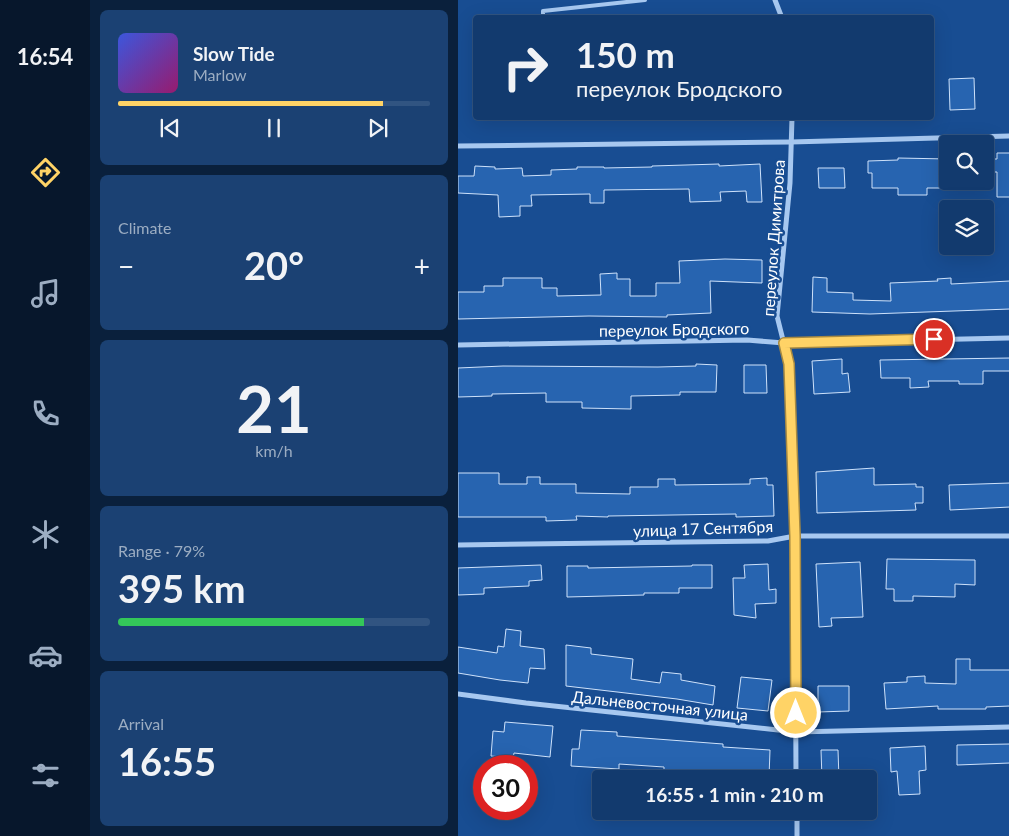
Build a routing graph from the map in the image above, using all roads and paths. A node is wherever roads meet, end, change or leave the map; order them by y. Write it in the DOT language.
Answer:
graph roads {
  1 [pos="645,0"];
  2 [pos="775,0"];
  3 [pos="543,15"];
  4 [pos="781,15"];
  5 [pos="792,120"];
  6 [pos="1010,136"];
  7 [pos="791,142"];
  8 [pos="458,146"];
  9 [pos="1010,338"];
  10 [pos="784,343"];
  11 [pos="458,345"];
  12 [pos="795,536"];
  13 [pos="1010,536"];
  14 [pos="458,545"];
  15 [pos="458,694"];
  16 [pos="1010,727"];
  17 [pos="796,732"];
  18 [pos="796,770"];
  19 [pos="797,820"];
  20 [pos="798,836"];
  1 -- 3 [label="lane"];
  2 -- 4 [label="street"];
  5 -- 7 [label="street, переулок Димитрова"];
  6 -- 7 [label="street"];
  7 -- 8 [label="street"];
  7 -- 10 [label="street, переулок Димитрова"];
  9 -- 10 [label="street, переулок Бродского"];
  10 -- 11 [label="street, переулок Бродского"];
  10 -- 12 [label="street, переулок Димитрова"];
  12 -- 13 [label="street, улица 17 Сентября"];
  12 -- 14 [label="street, улица 17 Сентября"];
  12 -- 17 [label="street, переулок Димитрова"];
  15 -- 17 [label="street, Дальневосточная улица"];
  16 -- 17 [label="street, Дальневосточная улица"];
  17 -- 18 [label="street, переулок Димитрова"];
  19 -- 20 [label="street"];
}
